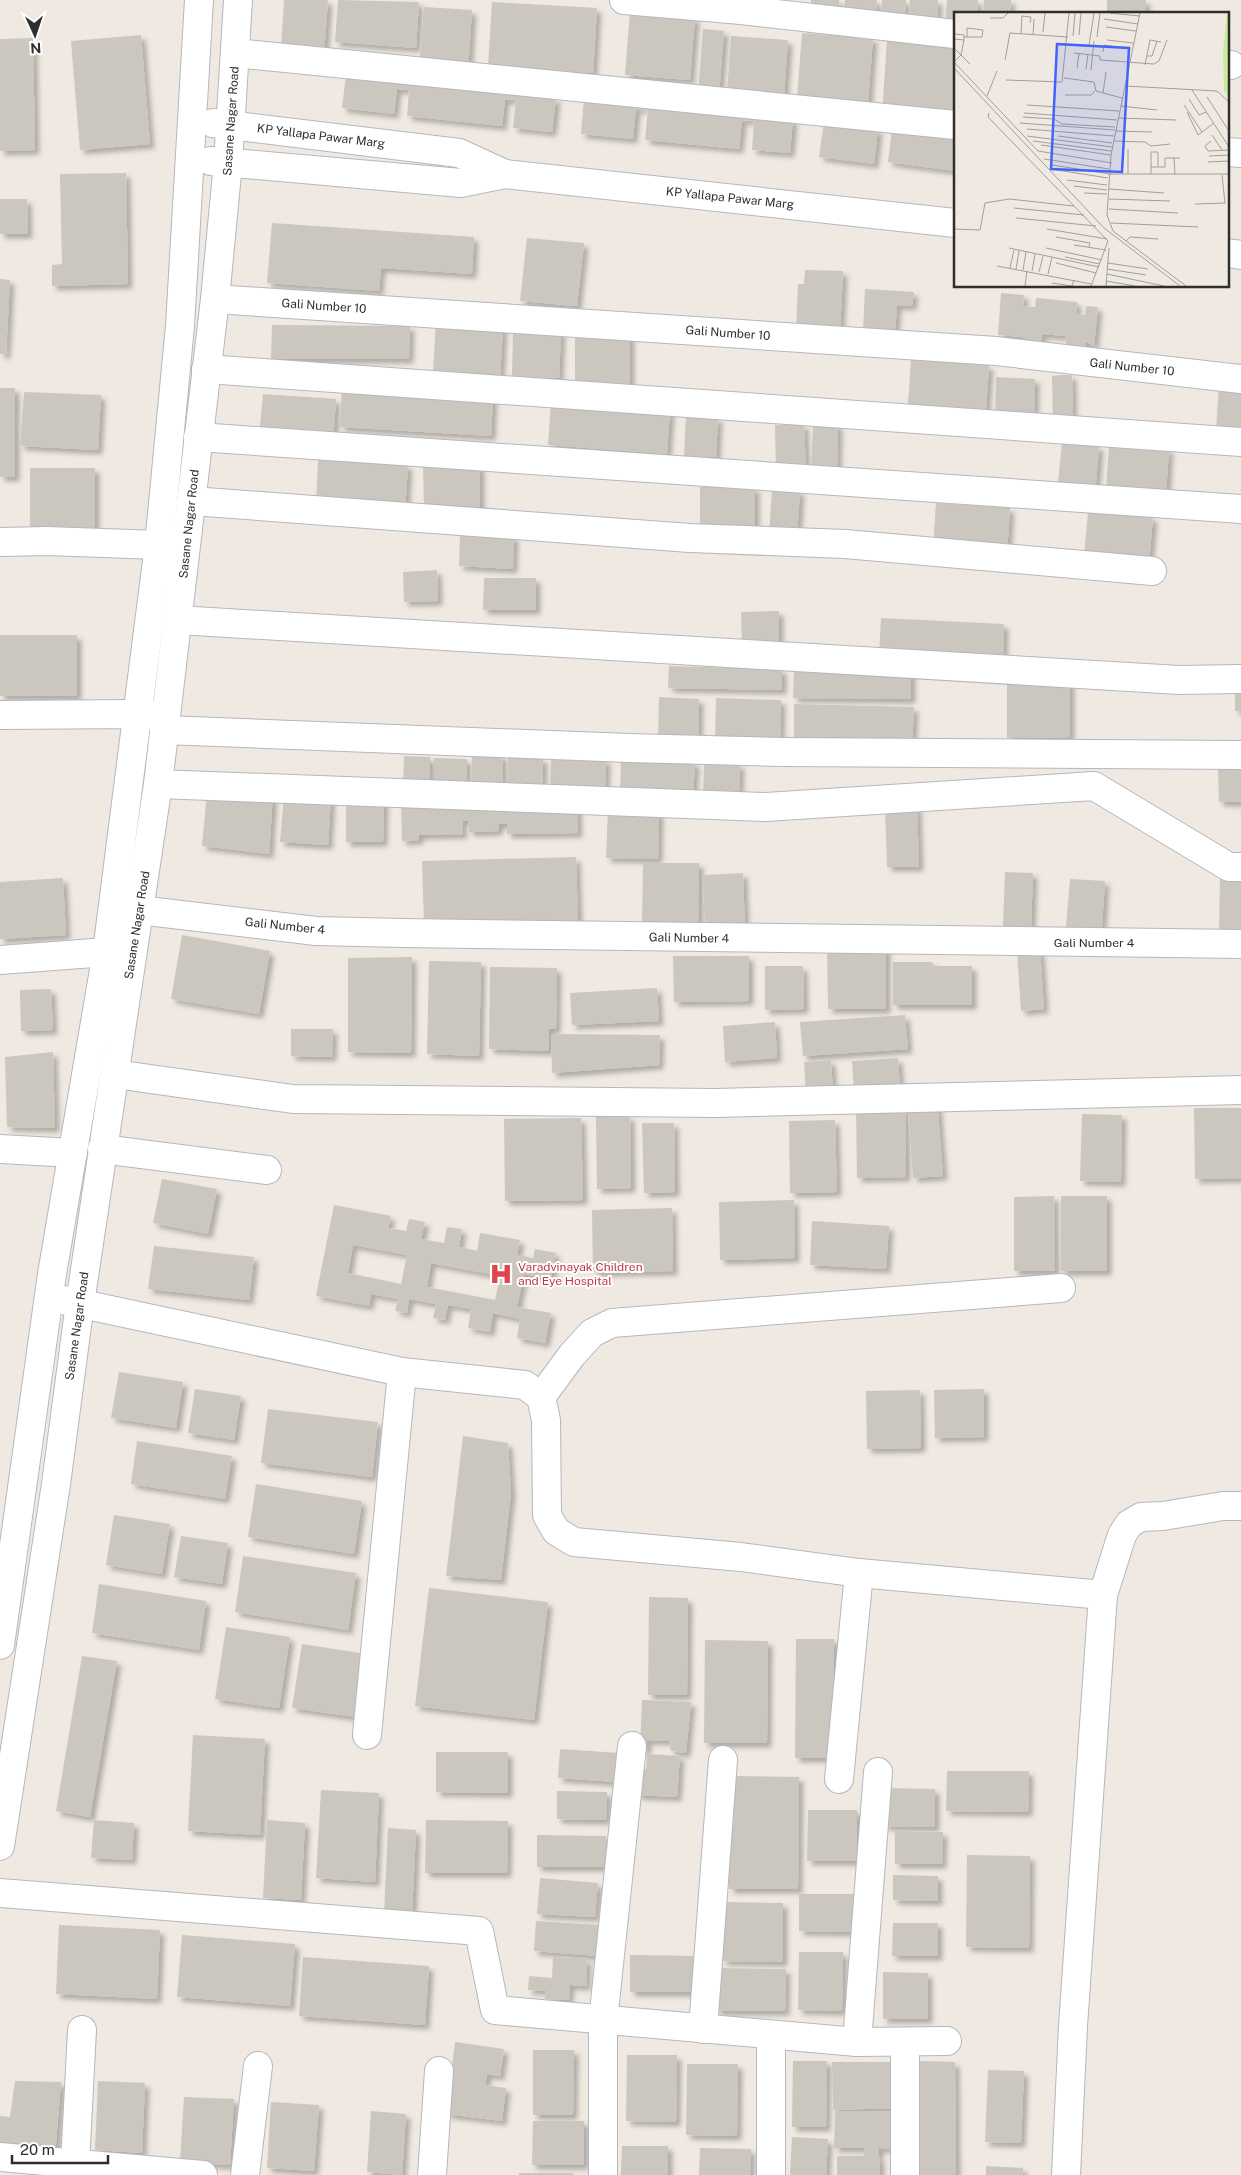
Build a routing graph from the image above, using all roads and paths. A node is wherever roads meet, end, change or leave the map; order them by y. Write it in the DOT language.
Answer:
graph roads {
  1 [pos="198,0"];
  2 [pos="238,0"];
  3 [pos="624,0"];
  4 [pos="954,34"];
  5 [pos="235,53"];
  6 [pos="192,120"];
  7 [pos="230,125"];
  8 [pos="954,125"];
  9 [pos="1228,152"];
  10 [pos="1241,153"];
  11 [pos="190,159"];
  12 [pos="228,163"];
  13 [pos="504,174"];
  14 [pos="954,223"];
  15 [pos="1228,253"];
  16 [pos="1241,255"];
  17 [pos="215,299"];
  18 [pos="206,369"];
  19 [pos="1241,379"];
  20 [pos="198,437"];
  21 [pos="1241,442"];
  22 [pos="192,501"];
  23 [pos="1241,509"];
  24 [pos="0,542"];
  25 [pos="160,544"];
  26 [pos="1152,571"];
  27 [pos="178,620"];
  28 [pos="1241,679"];
  29 [pos="138,714"];
  30 [pos="0,715"];
  31 [pos="165,723"];
  32 [pos="1241,755"];
  33 [pos="158,784"];
  34 [pos="1241,867"];
  35 [pos="139,910"];
  36 [pos="1241,944"];
  37 [pos="107,952"];
  38 [pos="0,960"];
  39 [pos="115,1074"];
  40 [pos="1241,1090"];
  41 [pos="102,1149"];
  42 [pos="0,1150"];
  43 [pos="73,1153"];
  44 [pos="267,1170"];
  45 [pos="1061,1288"];
  46 [pos="49,1297"];
  47 [pos="80,1303"];
  48 [pos="402,1372"];
  49 [pos="541,1397"];
  50 [pos="1241,1506"];
  51 [pos="10,1512"];
  52 [pos="859,1573"];
  53 [pos="1103,1595"];
  54 [pos="0,1645"];
  55 [pos="367,1735"];
  56 [pos="632,1746"];
  57 [pos="723,1760"];
  58 [pos="878,1772"];
  59 [pos="838,1779"];
  60 [pos="0,1846"];
  61 [pos="0,1893"];
  62 [pos="603,2021"];
  63 [pos="703,2029"];
  64 [pos="82,2030"];
  65 [pos="771,2035"];
  66 [pos="947,2041"];
  67 [pos="857,2042"];
  68 [pos="905,2043"];
  69 [pos="258,2066"];
  70 [pos="439,2071"];
  71 [pos="0,2157"];
  72 [pos="75,2164"];
  73 [pos="203,2175"];
  74 [pos="245,2175"];
  75 [pos="432,2175"];
  76 [pos="603,2175"];
  77 [pos="771,2175"];
  78 [pos="905,2175"];
  79 [pos="1066,2175"];
  1 -- 6 [label="street, Sasane Nagar Road"];
  2 -- 5 [label="street, Sasane Nagar Road"];
  3 -- 4 [label="street"];
  5 -- 7 [label="street, Sasane Nagar Road"];
  5 -- 8 [label="street"];
  6 -- 7 [label="street, KP Yallapa Pawar Marg"];
  6 -- 11 [label="street, Sasane Nagar Road"];
  7 -- 12 [label="street, Sasane Nagar Road"];
  7 -- 13 [label="street, KP Yallapa Pawar Marg"];
  9 -- 10 [label="street"];
  11 -- 12 [label="street, KP Yallapa Pawar Marg"];
  11 -- 25 [label="street, Sasane Nagar Road"];
  12 -- 13 [label="street, KP Yallapa Pawar Marg"];
  12 -- 17 [label="street, Sasane Nagar Road"];
  13 -- 14 [label="street, KP Yallapa Pawar Marg"];
  15 -- 16 [label="street"];
  17 -- 18 [label="street, Sasane Nagar Road"];
  17 -- 19 [label="street, Gali Number 10"];
  18 -- 20 [label="street, Sasane Nagar Road"];
  18 -- 21 [label="street"];
  20 -- 22 [label="street, Sasane Nagar Road"];
  20 -- 23 [label="street"];
  22 -- 26 [label="street"];
  22 -- 27 [label="street, Sasane Nagar Road"];
  24 -- 25 [label="street"];
  25 -- 29 [label="street, Sasane Nagar Road"];
  27 -- 28 [label="street"];
  27 -- 31 [label="street, Sasane Nagar Road"];
  29 -- 30 [label="street"];
  29 -- 31 [label="street"];
  29 -- 37 [label="street, Sasane Nagar Road"];
  31 -- 32 [label="street"];
  31 -- 33 [label="street, Sasane Nagar Road"];
  33 -- 34 [label="street"];
  33 -- 35 [label="street, Sasane Nagar Road"];
  35 -- 36 [label="street, Gali Number 4"];
  35 -- 39 [label="street, Sasane Nagar Road"];
  37 -- 38 [label="street"];
  37 -- 43 [label="street, Sasane Nagar Road"];
  39 -- 40 [label="street"];
  39 -- 41 [label="street, Sasane Nagar Road"];
  41 -- 44 [label="street"];
  41 -- 47 [label="street, Sasane Nagar Road"];
  42 -- 43 [label="street"];
  43 -- 46 [label="street, Sasane Nagar Road"];
  45 -- 49 [label="street"];
  46 -- 47 [label="street"];
  46 -- 51 [label="street, Sasane Nagar Road"];
  47 -- 48 [label="street"];
  47 -- 60 [label="street, Sasane Nagar Road"];
  48 -- 49 [label="street"];
  48 -- 55 [label="street"];
  49 -- 52 [label="street"];
  50 -- 53 [label="street"];
  51 -- 54 [label="street, Sasane Nagar Road"];
  52 -- 53 [label="street"];
  52 -- 59 [label="street"];
  53 -- 79 [label="street"];
  56 -- 62 [label="street"];
  57 -- 63 [label="street"];
  58 -- 67 [label="street"];
  61 -- 62 [label="street"];
  62 -- 63 [label="street"];
  62 -- 76 [label="street"];
  63 -- 65 [label="street"];
  64 -- 72 [label="street"];
  65 -- 67 [label="street"];
  65 -- 77 [label="street"];
  66 -- 68 [label="street"];
  67 -- 68 [label="street"];
  68 -- 78 [label="street"];
  69 -- 74 [label="street"];
  70 -- 75 [label="street"];
  71 -- 72 [label="street"];
  72 -- 73 [label="street"];
}
